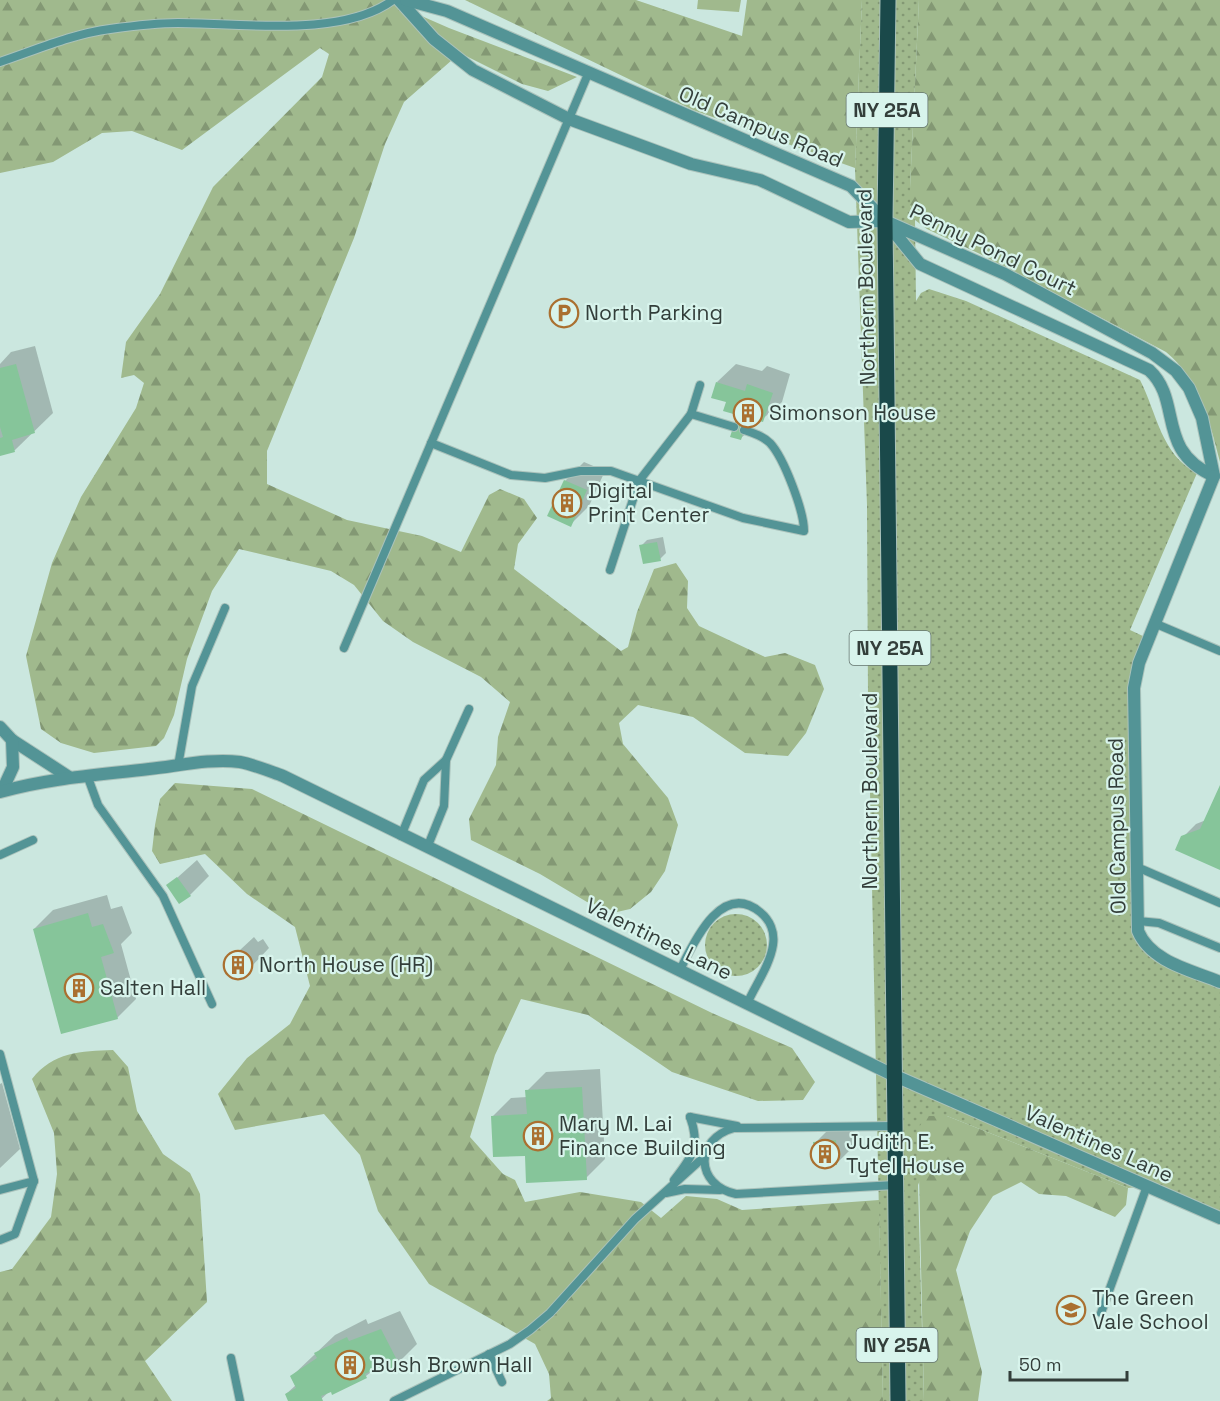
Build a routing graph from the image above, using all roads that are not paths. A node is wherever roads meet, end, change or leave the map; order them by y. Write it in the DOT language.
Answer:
graph roads {
  1 [pos="393,0"];
  2 [pos="399,0"];
  3 [pos="406,0"];
  4 [pos="888,0"];
  5 [pos="0,62"];
  6 [pos="588,74"];
  7 [pos="569,118"];
  8 [pos="885,221"];
  9 [pos="700,385"];
  10 [pos="691,414"];
  11 [pos="734,427"];
  12 [pos="744,430"];
  13 [pos="431,443"];
  14 [pos="1217,477"];
  15 [pos="639,480"];
  16 [pos="610,570"];
  17 [pos="225,608"];
  18 [pos="1154,623"];
  19 [pos="344,648"];
  20 [pos="1220,651"];
  21 [pos="469,709"];
  22 [pos="0,727"];
  23 [pos="12,740"];
  24 [pos="446,760"];
  25 [pos="178,766"];
  26 [pos="87,775"];
  27 [pos="69,777"];
  28 [pos="1,791"];
  29 [pos="401,836"];
  30 [pos="33,840"];
  31 [pos="427,848"];
  32 [pos="0,855"];
  33 [pos="1137,867"];
  34 [pos="1220,903"];
  35 [pos="1138,921"];
  36 [pos="1220,948"];
  37 [pos="680,970"];
  38 [pos="1220,982"];
  39 [pos="212,1004"];
  40 [pos="747,1004"];
  41 [pos="0,1054"];
  42 [pos="893,1076"];
  43 [pos="895,1126"];
  44 [pos="745,1127"];
  45 [pos="705,1156"];
  46 [pos="34,1181"];
  47 [pos="895,1185"];
  48 [pos="1147,1186"];
  49 [pos="0,1190"];
  50 [pos="725,1191"];
  51 [pos="665,1193"];
  52 [pos="1220,1218"];
  53 [pos="0,1240"];
  54 [pos="1101,1313"];
  55 [pos="489,1354"];
  56 [pos="231,1358"];
  57 [pos="502,1382"];
  58 [pos="240,1401"];
  59 [pos="394,1401"];
  60 [pos="898,1401"];
  1 -- 5 [label="lane"];
  2 -- 7 [label="street"];
  3 -- 6 [label="street, Old Campus Road"];
  4 -- 8 [label="main road, Northern Boulevard / NY 25A"];
  6 -- 7 [label="lane"];
  6 -- 8 [label="street, Old Campus Road"];
  7 -- 8 [label="street"];
  7 -- 13 [label="lane"];
  8 -- 14 [label="street, Penny Pond Court"];
  8 -- 14 [label="street, Penny Pond Court"];
  8 -- 42 [label="main road, Northern Boulevard / NY 25A"];
  9 -- 10 [label="lane"];
  10 -- 11 [label="lane"];
  10 -- 15 [label="lane"];
  12 -- 15 [label="lane"];
  13 -- 15 [label="lane"];
  13 -- 19 [label="lane"];
  14 -- 18 [label="street, Old Campus Road"];
  15 -- 16 [label="lane"];
  17 -- 25 [label="lane"];
  18 -- 20 [label="lane"];
  18 -- 33 [label="street, Old Campus Road"];
  21 -- 24 [label="lane"];
  22 -- 23 [label="street"];
  23 -- 27 [label="street"];
  23 -- 28 [label="street, Valentines Lane"];
  24 -- 29 [label="lane"];
  24 -- 31 [label="lane"];
  25 -- 26 [label="street, Valentines Lane"];
  25 -- 29 [label="street, Valentines Lane"];
  26 -- 27 [label="street, Valentines Lane"];
  26 -- 39 [label="lane"];
  27 -- 28 [label="street, Valentines Lane"];
  29 -- 31 [label="street, Valentines Lane"];
  30 -- 32 [label="lane"];
  31 -- 37 [label="street, Valentines Lane"];
  33 -- 34 [label="lane"];
  33 -- 35 [label="street, Old Campus Road"];
  35 -- 36 [label="lane"];
  35 -- 38 [label="street, Old Campus Road"];
  37 -- 40 [label="street, Valentines Lane"];
  37 -- 40 [label="lane"];
  40 -- 42 [label="street, Valentines Lane"];
  41 -- 46 [label="lane"];
  42 -- 43 [label="main road, Northern Boulevard / NY 25A"];
  42 -- 48 [label="street, Valentines Lane"];
  43 -- 44 [label="lane"];
  43 -- 47 [label="main road, Northern Boulevard / NY 25A"];
  44 -- 45 [label="lane"];
  44 -- 51 [label="lane"];
  45 -- 50 [label="lane"];
  45 -- 51 [label="lane"];
  46 -- 49 [label="lane"];
  46 -- 53 [label="lane"];
  47 -- 50 [label="lane"];
  47 -- 60 [label="main road, Northern Boulevard / NY 25A"];
  48 -- 52 [label="street, Valentines Lane"];
  48 -- 54 [label="lane"];
  50 -- 51 [label="lane"];
  51 -- 55 [label="lane"];
  55 -- 57 [label="lane"];
  55 -- 59 [label="lane"];
  56 -- 58 [label="lane"];
}
